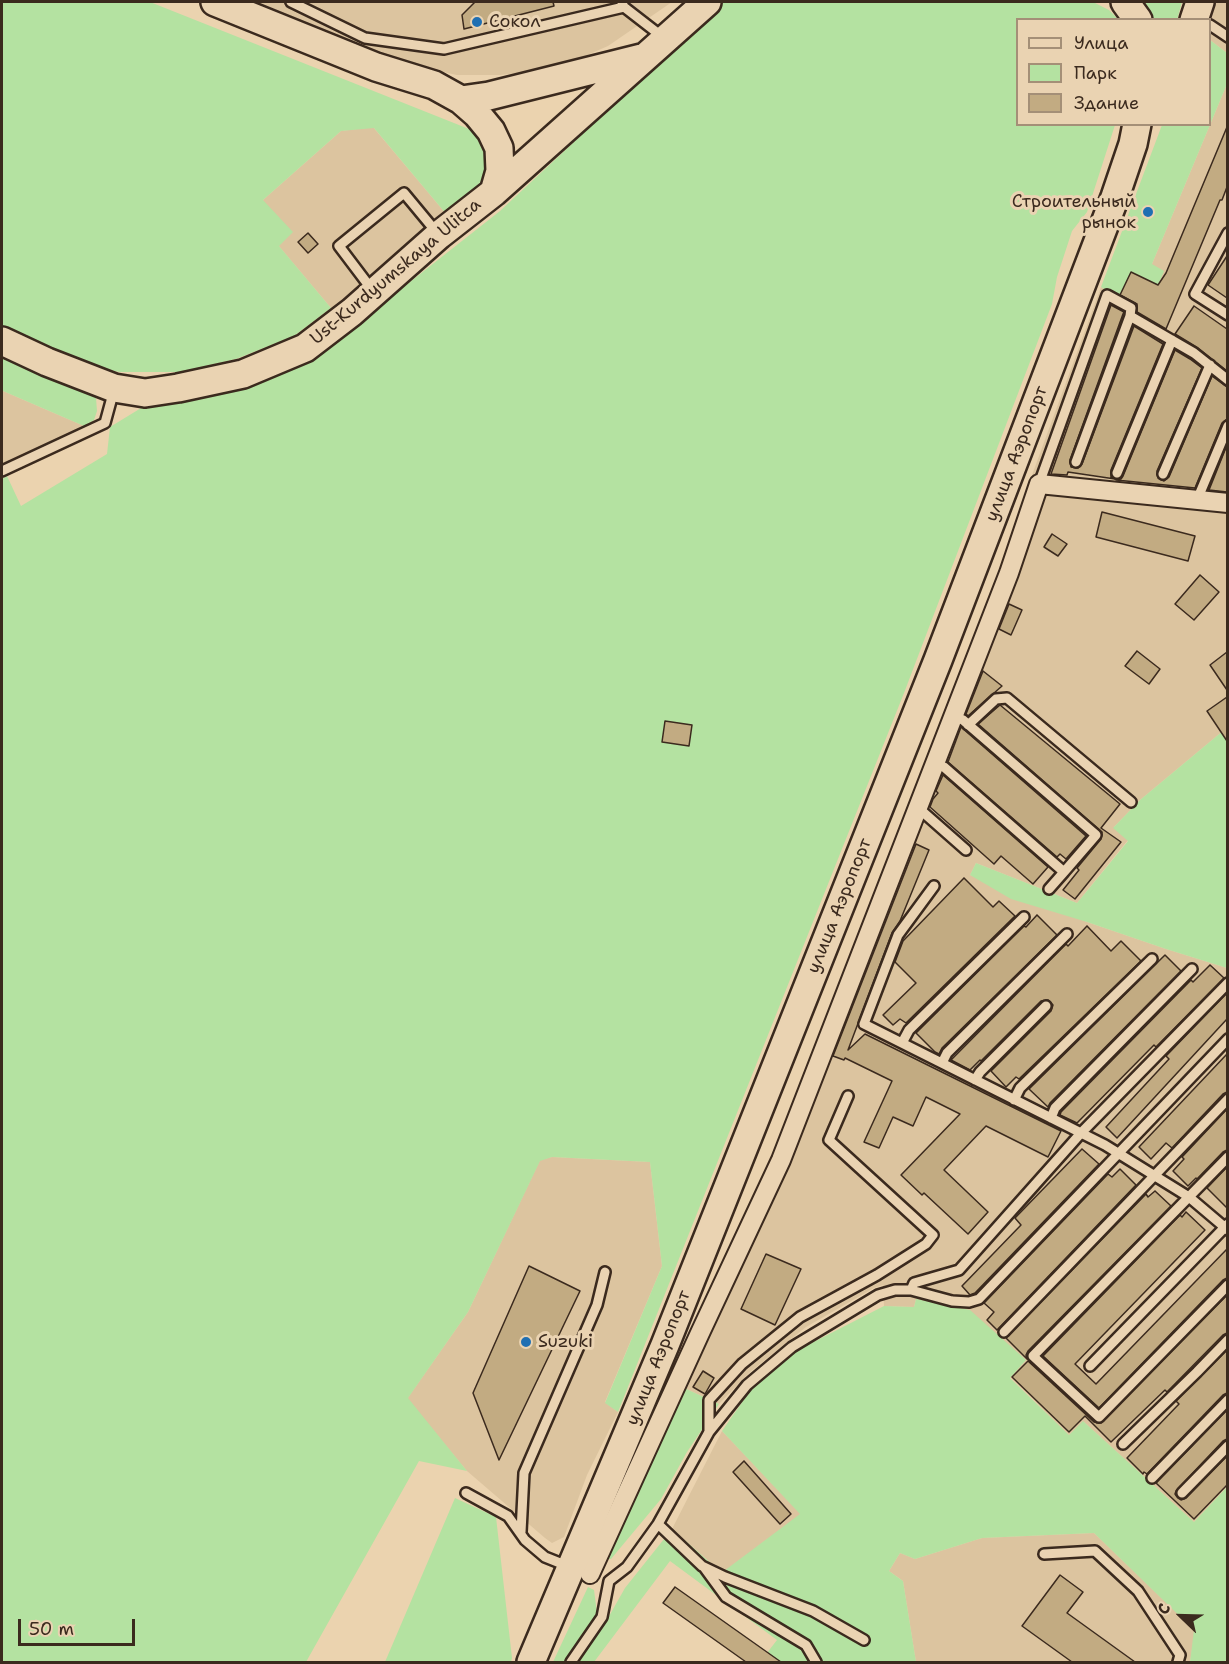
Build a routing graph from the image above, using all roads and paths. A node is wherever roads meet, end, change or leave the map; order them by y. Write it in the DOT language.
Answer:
graph roads {
  1 [pos="215,2"];
  2 [pos="291,2"];
  3 [pos="705,2"];
  4 [pos="1125,2"];
  5 [pos="622,4"];
  6 [pos="1137,18"];
  7 [pos="1211,25"];
  8 [pos="1227,37"];
  9 [pos="656,48"];
  10 [pos="461,100"];
  11 [pos="1138,131"];
  12 [pos="494,192"];
  13 [pos="1227,233"];
  14 [pos="439,235"];
  15 [pos="374,293"];
  16 [pos="1227,315"];
  17 [pos="1130,316"];
  18 [pos="1172,340"];
  19 [pos="2,341"];
  20 [pos="1210,365"];
  21 [pos="1227,380"];
  22 [pos="114,388"];
  23 [pos="1227,426"];
  24 [pos="1077,462"];
  25 [pos="2,471"];
  26 [pos="1117,473"];
  27 [pos="1163,474"];
  28 [pos="1039,484"];
  29 [pos="1197,500"];
  30 [pos="1227,503"];
  31 [pos="961,720"];
  32 [pos="934,764"];
  33 [pos="1131,802"];
  34 [pos="916,810"];
  35 [pos="966,850"];
  36 [pos="1064,872"];
  37 [pos="934,886"];
  38 [pos="1049,889"];
  39 [pos="1024,917"];
  40 [pos="1067,934"];
  41 [pos="1152,959"];
  42 [pos="1192,969"];
  43 [pos="1227,982"];
  44 [pos="1046,1006"];
  45 [pos="1227,1039"];
  46 [pos="902,1043"];
  47 [pos="942,1063"];
  48 [pos="975,1080"];
  49 [pos="848,1096"];
  50 [pos="1227,1099"];
  51 [pos="1014,1100"];
  52 [pos="1051,1118"];
  53 [pos="1081,1133"];
  54 [pos="1117,1154"];
  55 [pos="1227,1157"];
  56 [pos="1154,1176"];
  57 [pos="1189,1197"];
  58 [pos="1226,1227"];
  59 [pos="605,1272"];
  60 [pos="1227,1285"];
  61 [pos="911,1290"];
  62 [pos="1004,1332"];
  63 [pos="1227,1340"];
  64 [pos="1090,1366"];
  65 [pos="1227,1400"];
  66 [pos="709,1432"];
  67 [pos="1123,1444"];
  68 [pos="1227,1446"];
  69 [pos="1152,1478"];
  70 [pos="466,1493"];
  71 [pos="1182,1493"];
  72 [pos="658,1524"];
  73 [pos="521,1533"];
  74 [pos="1044,1554"];
  75 [pos="702,1566"];
  76 [pos="580,1571"];
  77 [pos="609,1581"];
  78 [pos="864,1640"];
  79 [pos="531,1662"];
  80 [pos="571,1662"];
  81 [pos="816,1662"];
  82 [pos="1178,1662"];
  1 -- 10 [label="main road"];
  2 -- 5 [label="lane"];
  3 -- 9 [label="main road, Ust-Kurdyumskaya Ulitca"];
  4 -- 6 [label="main road"];
  5 -- 9 [label="lane"];
  7 -- 8 [label="lane"];
  9 -- 10 [label="main road, Ust-Kurdyumskaya Ulitca"];
  9 -- 12 [label="main road, Ust-Kurdyumskaya Ulitca"];
  10 -- 12 [label="main road"];
  11 -- 76 [label="main road, улица Аэропорт"];
  12 -- 14 [label="main road, Ust-Kurdyumskaya Ulitca"];
  13 -- 16 [label="lane"];
  14 -- 15 [label="main road, Ust-Kurdyumskaya Ulitca"];
  14 -- 15 [label="lane"];
  15 -- 22 [label="main road, Ust-Kurdyumskaya Ulitca"];
  17 -- 18 [label="lane"];
  17 -- 24 [label="lane"];
  17 -- 28 [label="lane"];
  18 -- 20 [label="lane"];
  18 -- 26 [label="lane"];
  19 -- 22 [label="main road, Ust-Kurdyumskaya Ulitca"];
  20 -- 21 [label="lane"];
  20 -- 27 [label="lane"];
  22 -- 25 [label="lane"];
  23 -- 29 [label="lane"];
  28 -- 29 [label="street"];
  28 -- 31 [label="street"];
  29 -- 30 [label="street"];
  31 -- 32 [label="street"];
  31 -- 33 [label="lane"];
  31 -- 36 [label="lane"];
  32 -- 34 [label="street"];
  32 -- 36 [label="lane"];
  34 -- 35 [label="lane"];
  34 -- 76 [label="street"];
  36 -- 38 [label="lane"];
  37 -- 46 [label="lane"];
  39 -- 46 [label="lane"];
  40 -- 47 [label="lane"];
  41 -- 51 [label="lane"];
  42 -- 52 [label="lane"];
  43 -- 53 [label="lane"];
  44 -- 48 [label="lane"];
  45 -- 54 [label="lane"];
  46 -- 47 [label="lane"];
  47 -- 48 [label="lane"];
  48 -- 51 [label="lane"];
  49 -- 66 [label="lane"];
  50 -- 56 [label="lane"];
  51 -- 52 [label="lane"];
  52 -- 53 [label="lane"];
  53 -- 54 [label="lane"];
  53 -- 61 [label="lane"];
  54 -- 56 [label="lane"];
  54 -- 61 [label="lane"];
  55 -- 57 [label="lane"];
  56 -- 57 [label="lane"];
  56 -- 62 [label="lane"];
  57 -- 58 [label="lane"];
  57 -- 60 [label="lane"];
  58 -- 64 [label="lane"];
  59 -- 73 [label="lane"];
  61 -- 66 [label="lane"];
  63 -- 67 [label="lane"];
  65 -- 69 [label="lane"];
  66 -- 72 [label="lane"];
  68 -- 71 [label="lane"];
  70 -- 73 [label="lane"];
  72 -- 75 [label="lane"];
  72 -- 77 [label="lane"];
  73 -- 76 [label="lane"];
  74 -- 82 [label="lane"];
  75 -- 78 [label="lane"];
  75 -- 81 [label="lane"];
  76 -- 77 [label="lane"];
  76 -- 79 [label="main road, улица Аэропорт"];
  77 -- 80 [label="lane"];
}
